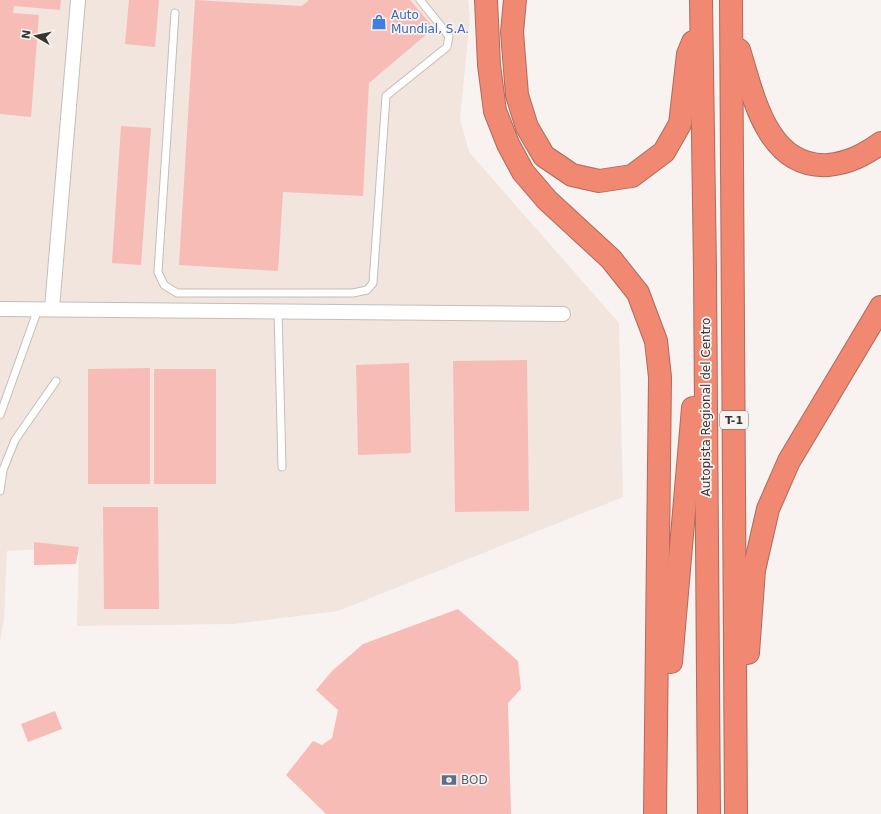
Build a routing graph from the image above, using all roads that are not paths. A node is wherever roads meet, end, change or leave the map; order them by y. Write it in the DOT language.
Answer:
graph roads {
  1 [pos="78,0"];
  2 [pos="420,0"];
  3 [pos="486,0"];
  4 [pos="515,0"];
  5 [pos="701,0"];
  6 [pos="731,0"];
  7 [pos="175,13"];
  8 [pos="701,25"];
  9 [pos="732,26"];
  10 [pos="881,143"];
  11 [pos="705,271"];
  12 [pos="881,307"];
  13 [pos="38,308"];
  14 [pos="52,308"];
  15 [pos="0,309"];
  16 [pos="278,311"];
  17 [pos="563,314"];
  18 [pos="56,382"];
  19 [pos="0,415"];
  20 [pos="282,467"];
  21 [pos="0,492"];
  22 [pos="657,814"];
  23 [pos="708,814"];
  24 [pos="736,814"];
  1 -- 14 [label="street"];
  2 -- 7 [label="lane"];
  3 -- 22 [label="highway"];
  4 -- 8 [label="highway"];
  5 -- 8 [label="highway, Autopista Regional del Centro / T-1"];
  6 -- 9 [label="highway, T-1"];
  8 -- 11 [label="highway, Autopista Regional del Centro / T-1"];
  9 -- 10 [label="highway"];
  9 -- 24 [label="highway, T-1"];
  11 -- 22 [label="highway"];
  11 -- 23 [label="highway, Autopista Regional del Centro / T-1"];
  12 -- 24 [label="highway"];
  13 -- 14 [label="street"];
  13 -- 15 [label="street"];
  13 -- 19 [label="lane"];
  14 -- 16 [label="street"];
  16 -- 17 [label="street"];
  16 -- 20 [label="lane"];
  18 -- 21 [label="lane"];
}
